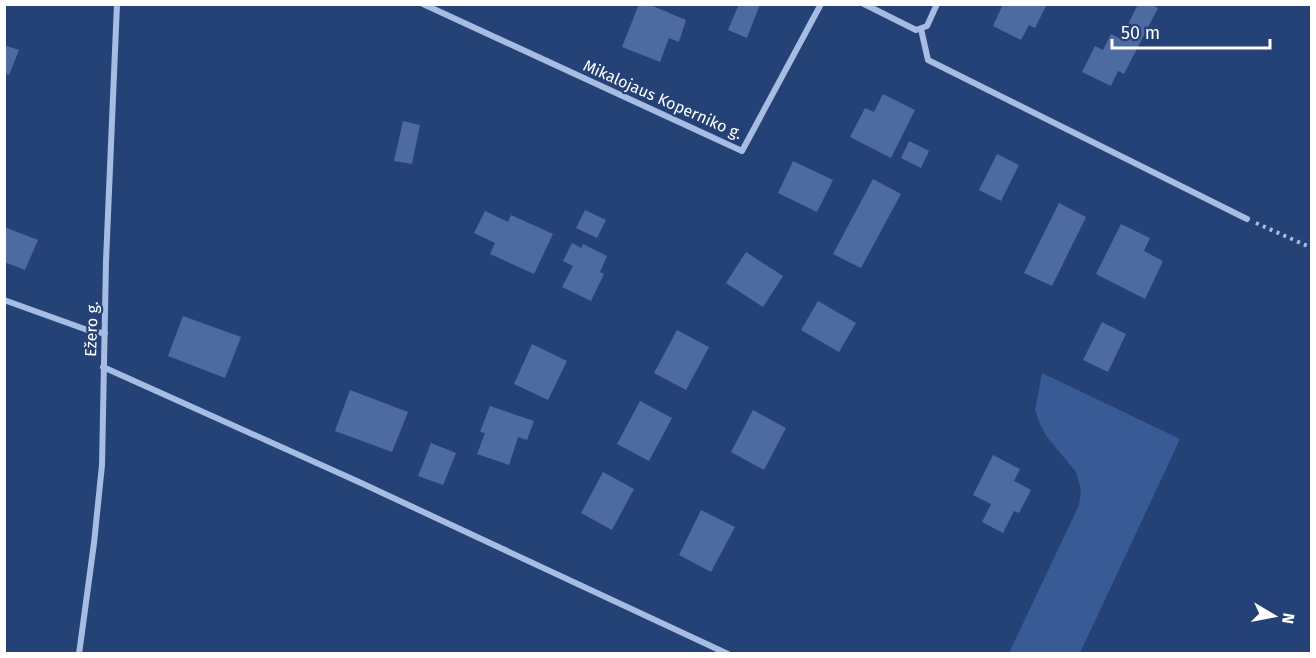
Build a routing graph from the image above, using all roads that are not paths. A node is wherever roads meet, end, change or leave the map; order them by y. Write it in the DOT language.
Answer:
graph roads {
  1 [pos="117,4"];
  2 [pos="423,4"];
  3 [pos="821,4"];
  4 [pos="864,4"];
  5 [pos="937,4"];
  6 [pos="921,29"];
  7 [pos="1247,219"];
  8 [pos="4,300"];
  9 [pos="105,333"];
  10 [pos="104,367"];
  11 [pos="79,654"];
  12 [pos="728,654"];
  1 -- 9 [label="street, Ežero g."];
  2 -- 3 [label="street, Mikalojaus Koperniko g."];
  4 -- 6 [label="street"];
  5 -- 6 [label="street"];
  6 -- 7 [label="street"];
  8 -- 9 [label="street"];
  9 -- 10 [label="street, Ežero g."];
  10 -- 11 [label="street, Ežero g."];
  10 -- 12 [label="street"];
}
